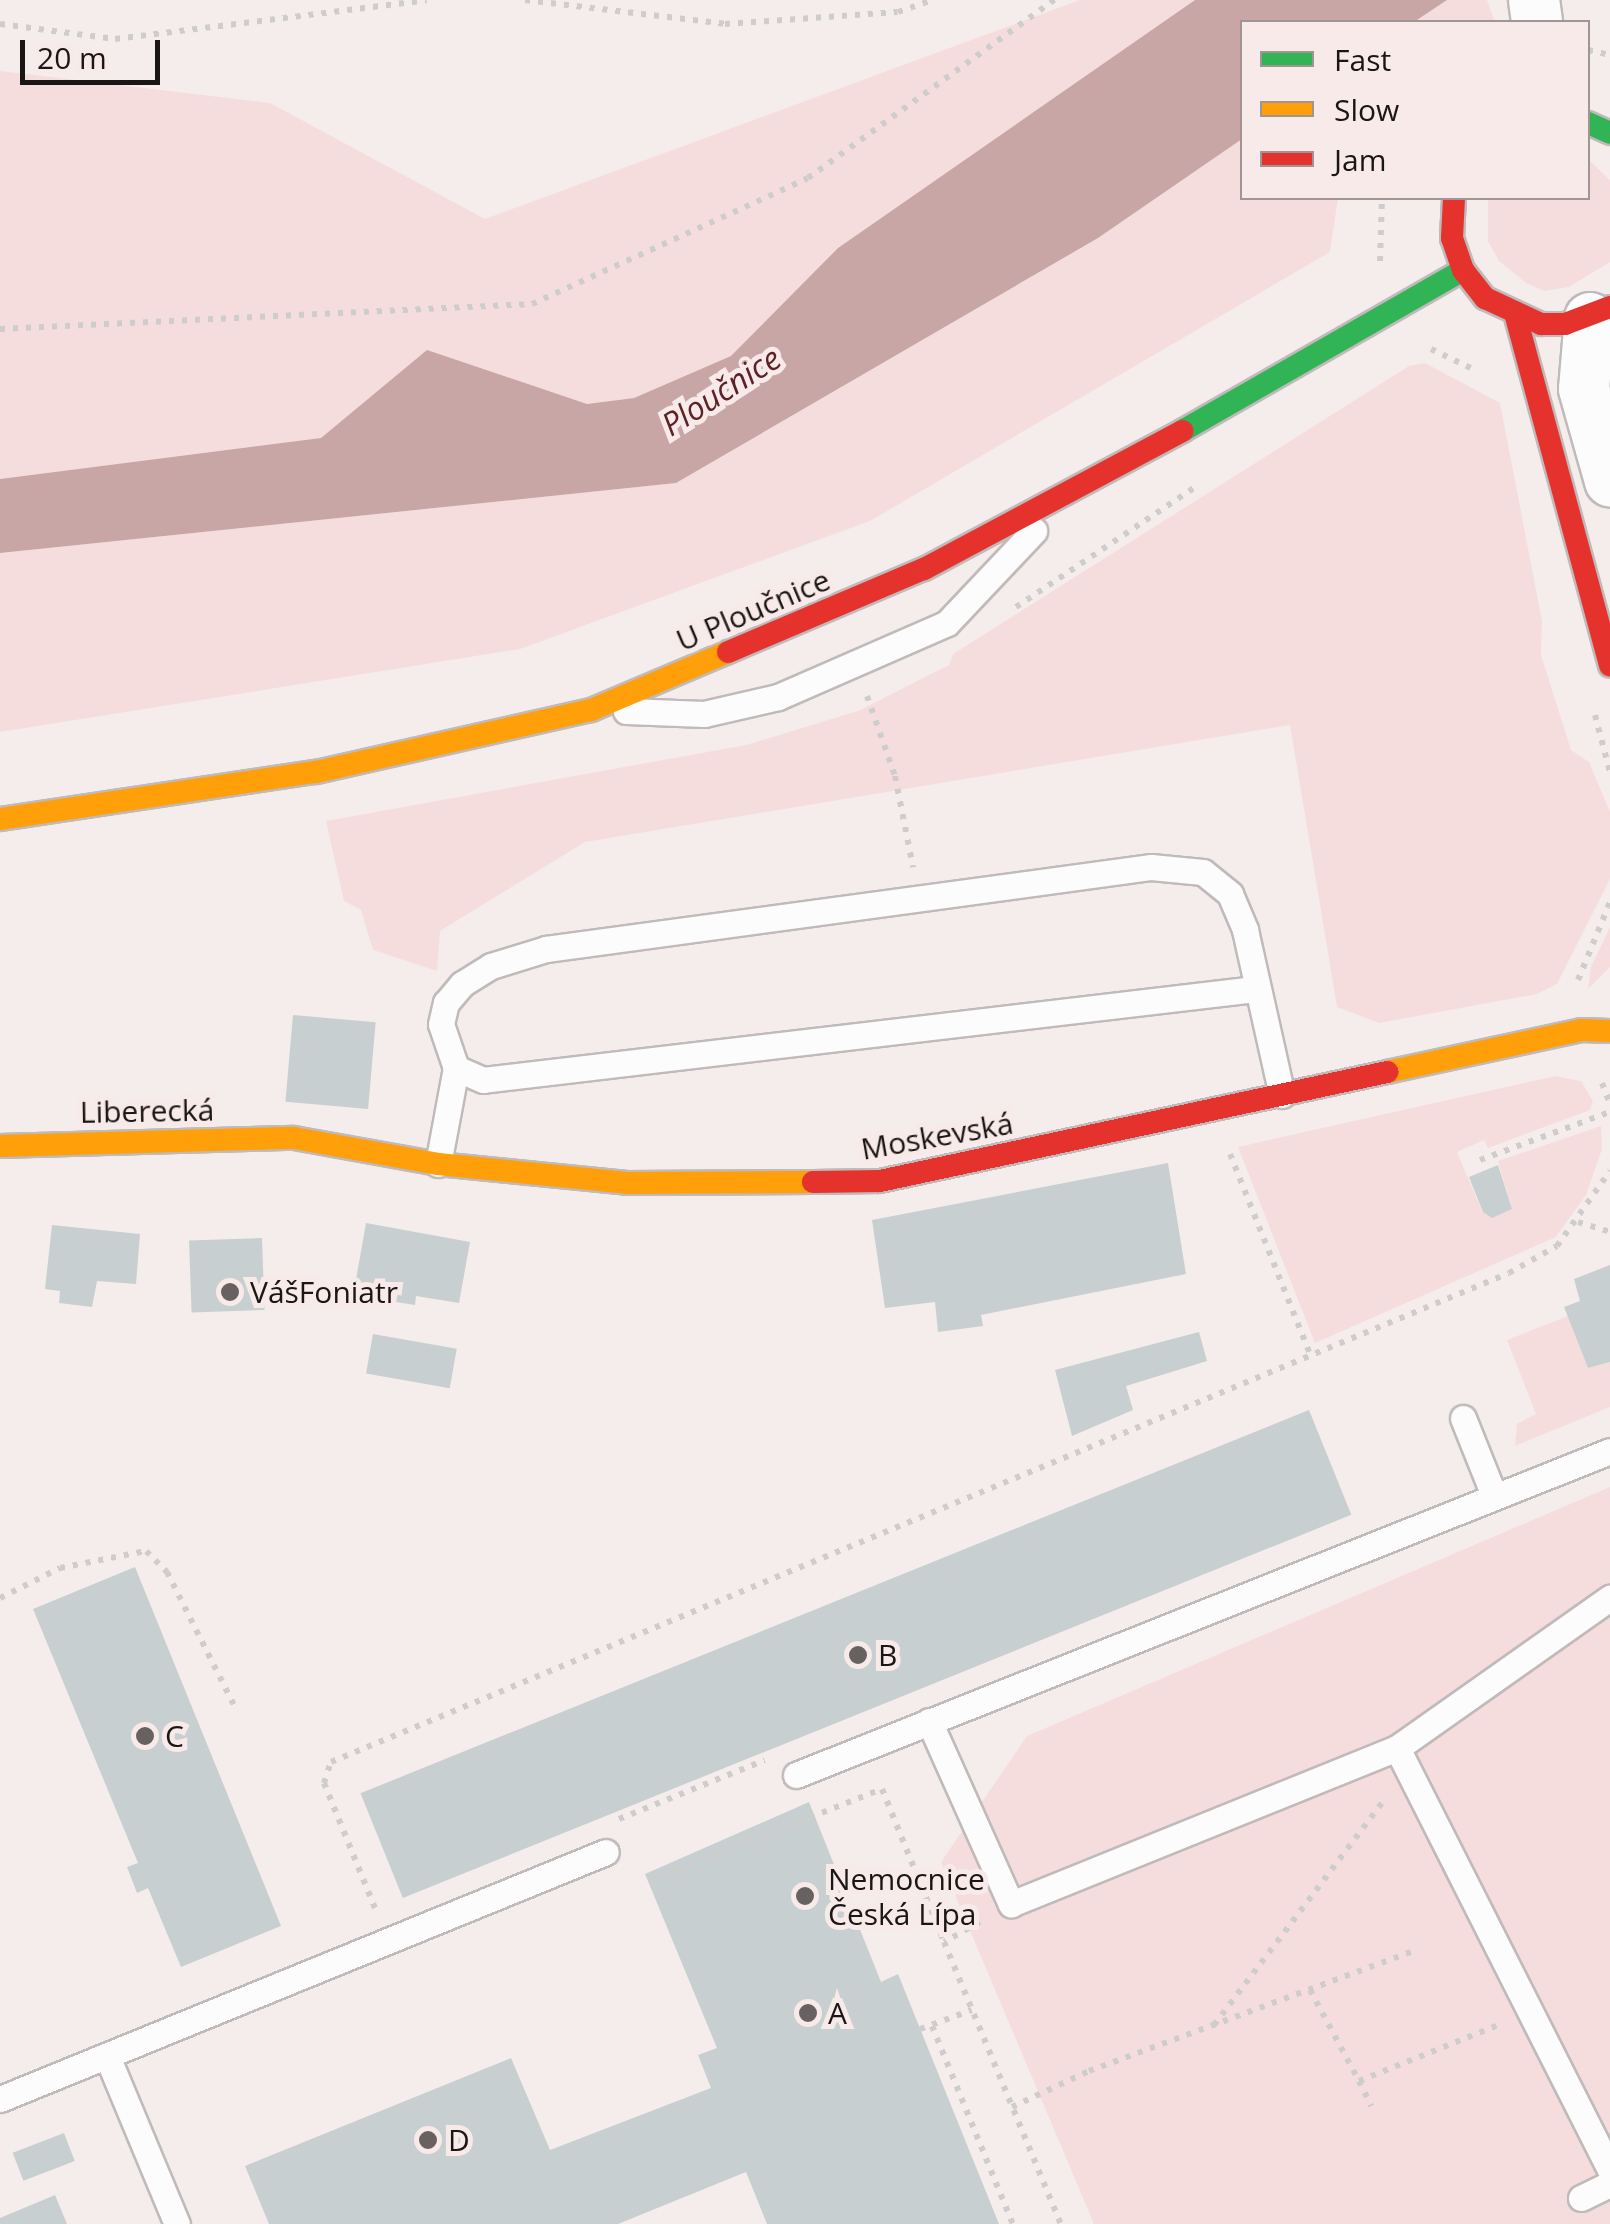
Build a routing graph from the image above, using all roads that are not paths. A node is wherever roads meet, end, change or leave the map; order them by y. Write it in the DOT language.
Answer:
graph roads {
  1 [pos="1454,200"];
  2 [pos="1463,270"];
  3 [pos="1600,312"];
  4 [pos="1516,317"];
  5 [pos="1610,481"];
  6 [pos="1069,495"];
  7 [pos="1610,666"];
  8 [pos="591,710"];
  9 [pos="0,819"];
  10 [pos="1255,990"];
  11 [pos="1594,1011"];
  12 [pos="456,1068"];
  13 [pos="1282,1096"];
  14 [pos="294,1138"];
  15 [pos="0,1146"];
  16 [pos="438,1164"];
  17 [pos="1463,1418"];
  18 [pos="1610,1451"];
  19 [pos="1492,1493"];
  20 [pos="1610,1598"];
  21 [pos="929,1720"];
  22 [pos="1402,1759"];
  23 [pos="796,1775"];
  24 [pos="606,1852"];
  25 [pos="107,2056"];
  26 [pos="0,2099"];
  27 [pos="1610,2170"];
  28 [pos="1610,2184"];
  29 [pos="1581,2198"];
  30 [pos="177,2224"];
  1 -- 2 [label="street"];
  2 -- 4 [label="street"];
  2 -- 6 [label="street, U Ploučnice"];
  3 -- 4 [label="street"];
  3 -- 5 [label="street"];
  4 -- 7 [label="street"];
  6 -- 8 [label="street, U Ploučnice"];
  6 -- 8 [label="lane"];
  8 -- 9 [label="street, U Ploučnice"];
  10 -- 12 [label="lane"];
  10 -- 12 [label="lane"];
  10 -- 13 [label="lane"];
  11 -- 13 [label="street, Moskevská"];
  12 -- 16 [label="lane"];
  13 -- 16 [label="street, Moskevská"];
  14 -- 15 [label="street, Liberecká"];
  14 -- 16 [label="street, Moskevská"];
  17 -- 19 [label="lane"];
  18 -- 19 [label="lane"];
  19 -- 21 [label="lane"];
  20 -- 22 [label="lane"];
  21 -- 22 [label="lane"];
  21 -- 23 [label="lane"];
  22 -- 27 [label="lane"];
  24 -- 25 [label="lane"];
  25 -- 26 [label="lane"];
  25 -- 30 [label="lane"];
  28 -- 29 [label="lane"];
}
